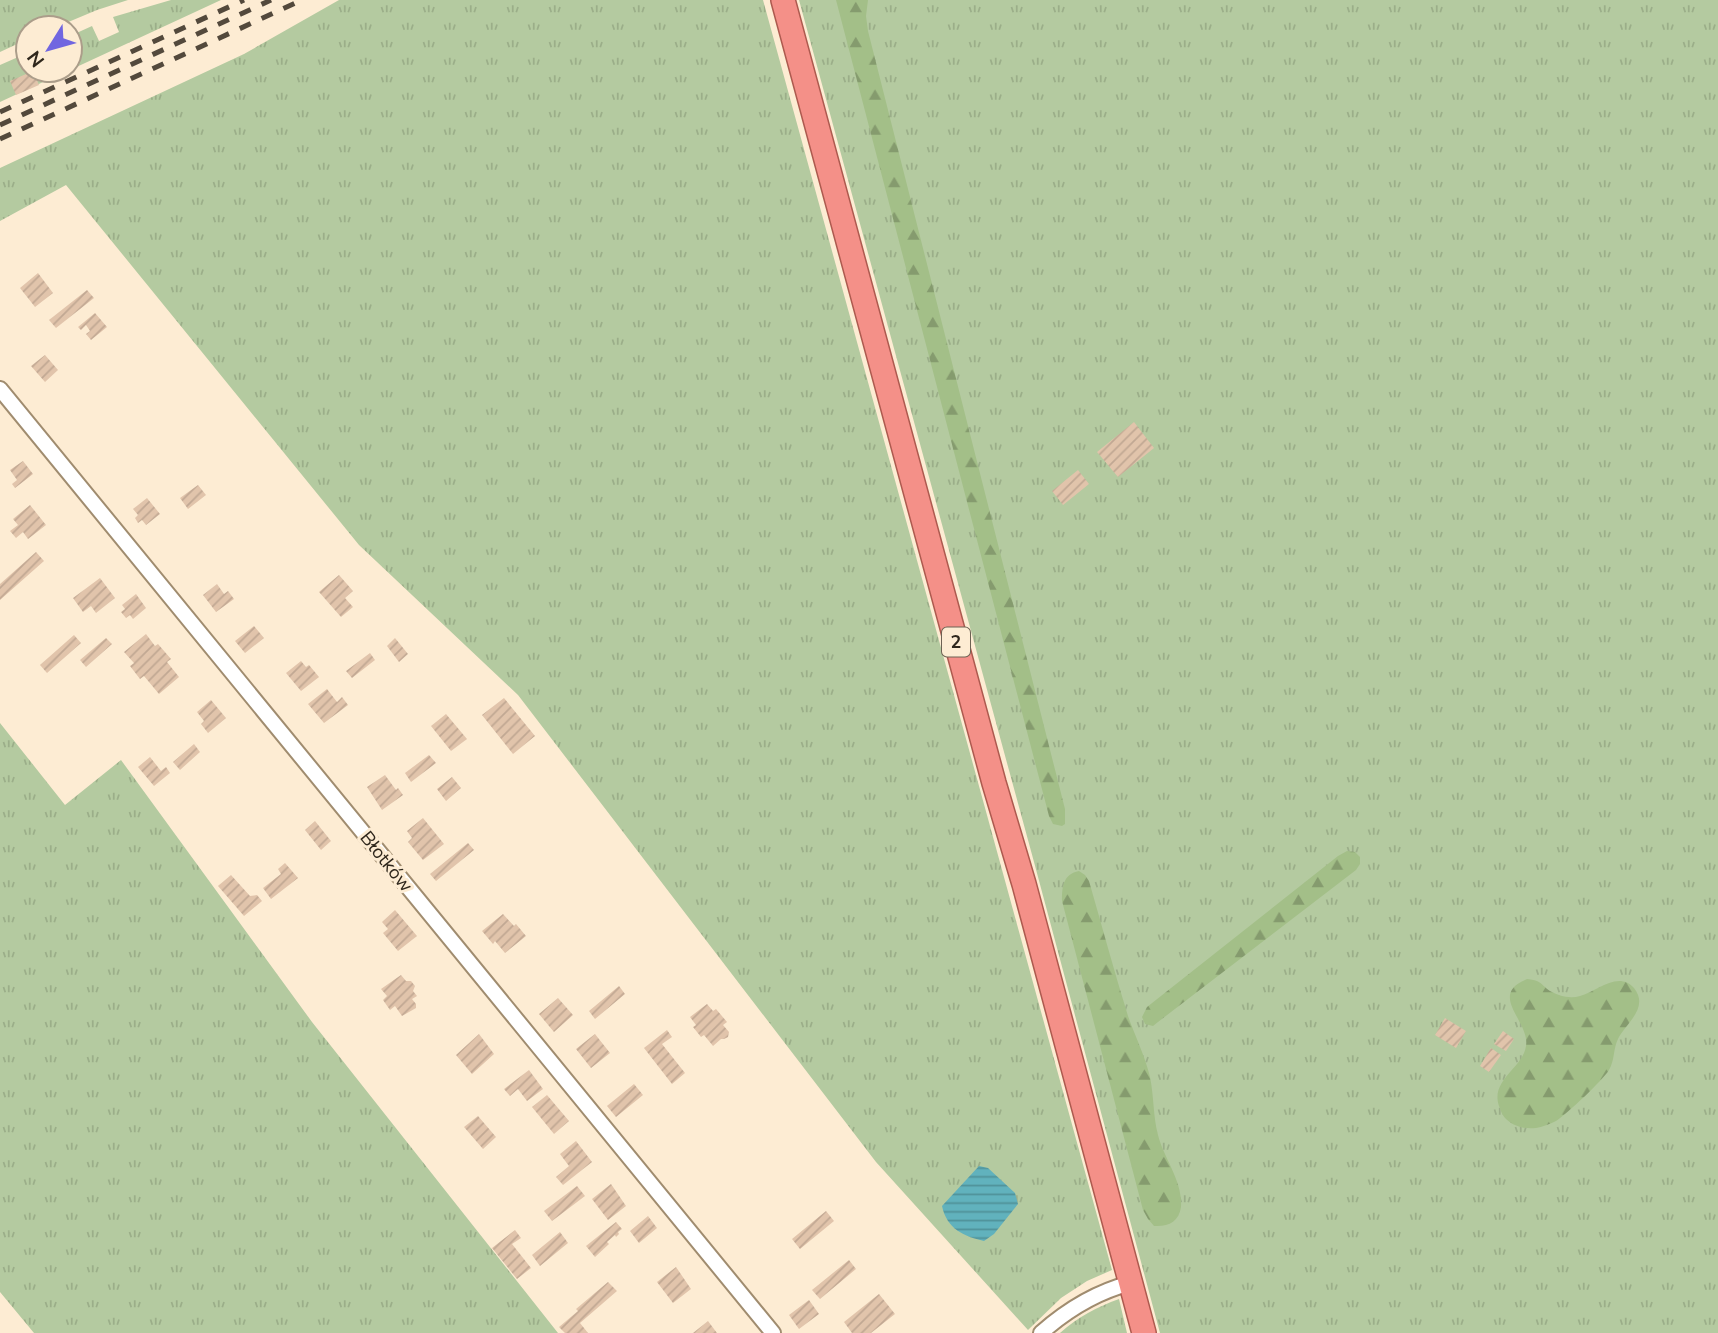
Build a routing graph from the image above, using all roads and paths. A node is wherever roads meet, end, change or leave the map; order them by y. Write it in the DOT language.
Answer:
graph roads {
  1 [pos="783,0"];
  2 [pos="0,389"];
  3 [pos="1131,1283"];
  4 [pos="773,1333"];
  5 [pos="1041,1333"];
  6 [pos="1144,1333"];
  1 -- 3 [label="highway, 2"];
  2 -- 4 [label="street, Błotków"];
  3 -- 5 [label="street"];
  3 -- 6 [label="highway, 2"];
}
